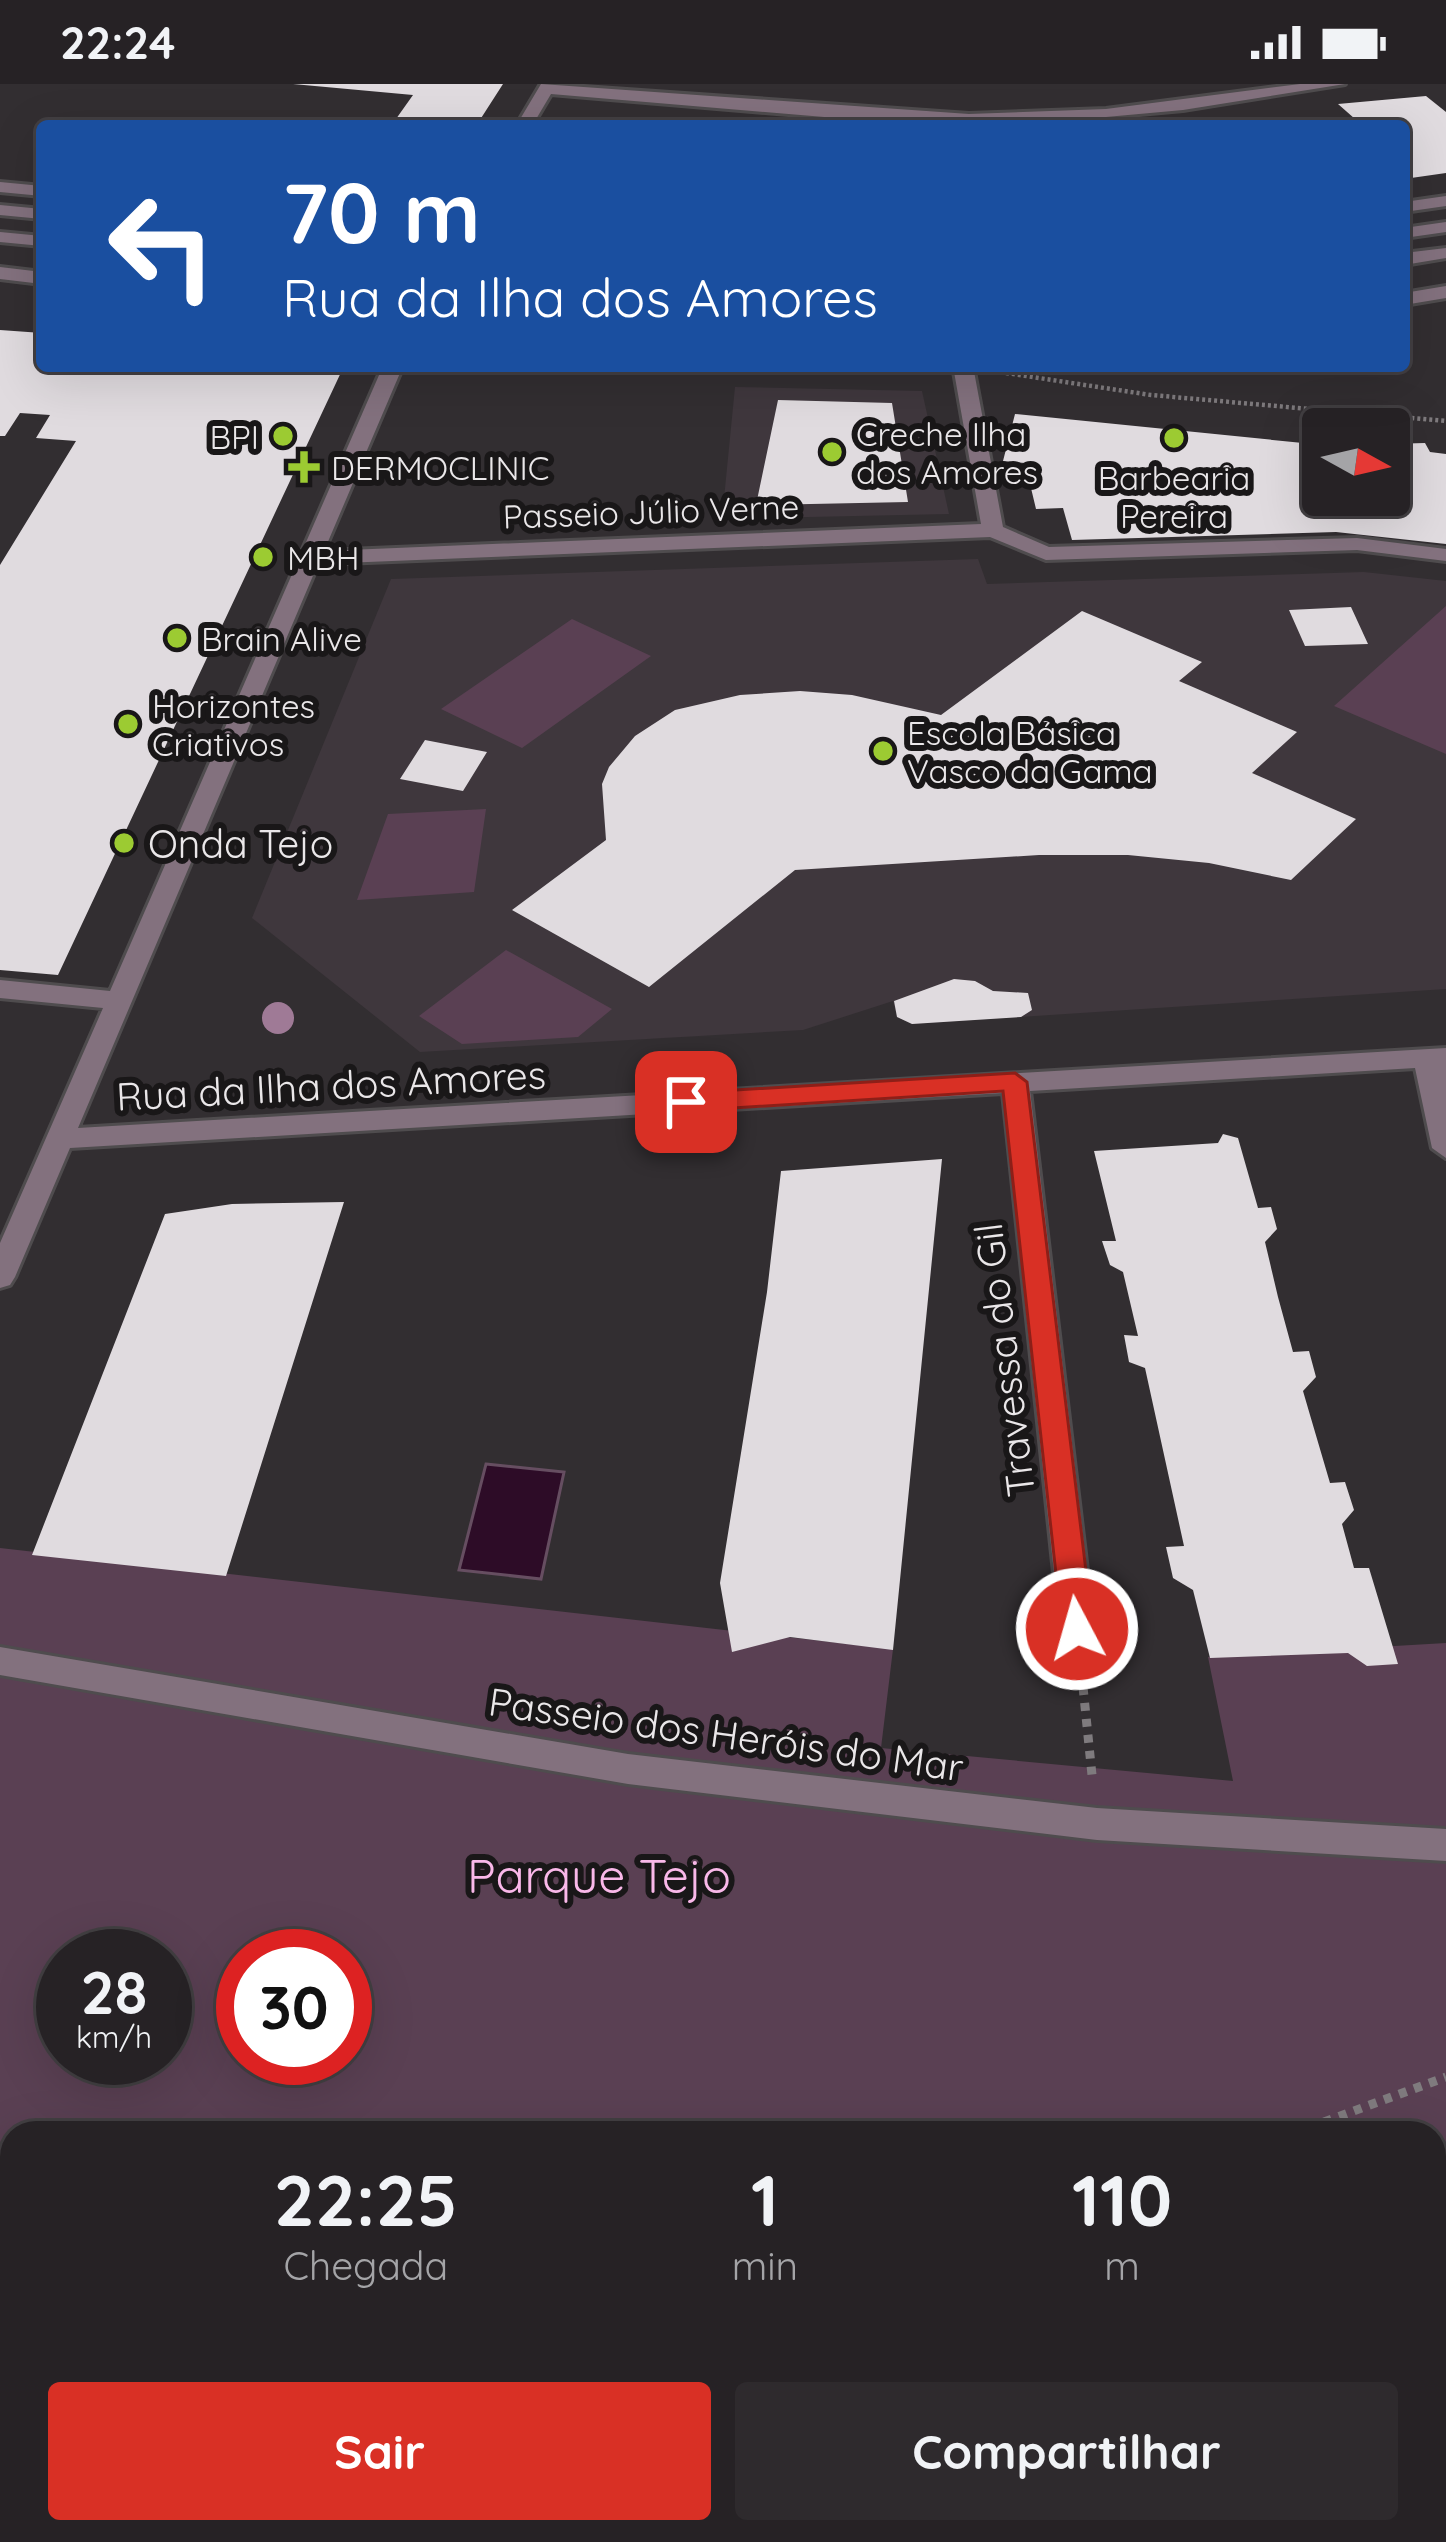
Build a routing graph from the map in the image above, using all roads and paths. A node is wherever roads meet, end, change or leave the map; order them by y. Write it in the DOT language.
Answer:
graph roads {
  1 [pos="1337,84"];
  2 [pos="548,87"];
  3 [pos="528,120"];
  4 [pos="0,187"];
  5 [pos="36,190"];
  6 [pos="1446,201"];
  7 [pos="1410,206"];
  8 [pos="0,210"];
  9 [pos="36,213"];
  10 [pos="1446,226"];
  11 [pos="1410,231"];
  12 [pos="0,237"];
  13 [pos="36,240"];
  14 [pos="1446,253"];
  15 [pos="1410,258"];
  16 [pos="0,274"];
  17 [pos="36,277"];
  18 [pos="1446,292"];
  19 [pos="1410,298"];
  20 [pos="390,372"];
  21 [pos="964,372"];
  22 [pos="1003,372"];
  23 [pos="1446,421"];
  24 [pos="993,530"];
  25 [pos="1446,555"];
  26 [pos="311,558"];
  27 [pos="0,989"];
  28 [pos="121,1001"];
  29 [pos="1436,1057"];
  30 [pos="1015,1082"];
  31 [pos="60,1139"];
  32 [pos="1446,1148"];
  33 [pos="0,1277"];
  34 [pos="1077,1629"];
  35 [pos="0,1661"];
  36 [pos="1097,1824"];
  37 [pos="1446,1845"];
  38 [pos="1446,2077"];
  39 [pos="1327,2121"];
  1 -- 2 [label="street"];
  2 -- 3 [label="street"];
  4 -- 5 [label="street"];
  6 -- 7 [label="street"];
  8 -- 9 [label="street"];
  10 -- 11 [label="street"];
  12 -- 13 [label="street"];
  14 -- 15 [label="street"];
  16 -- 17 [label="street"];
  18 -- 19 [label="street"];
  20 -- 26 [label="street, Rua da Ilha dos Amores"];
  21 -- 24 [label="street"];
  22 -- 23 [label="path"];
  24 -- 25 [label="street, Passeio Júlio Verne"];
  24 -- 26 [label="street, Passeio Júlio Verne"];
  26 -- 28 [label="street, Rua da Ilha dos Amores"];
  27 -- 28 [label="street"];
  28 -- 31 [label="street, Rua da Ilha dos Amores"];
  29 -- 30 [label="street, Rua da Ilha dos Amores"];
  29 -- 32 [label="street"];
  30 -- 31 [label="street, Rua da Ilha dos Amores"];
  30 -- 34 [label="street, Travessa do Gil"];
  31 -- 33 [label="street"];
  34 -- 36 [label="path"];
  35 -- 36 [label="street, Passeio dos Heróis do Mar"];
  36 -- 37 [label="street, Passeio dos Heróis do Mar"];
  38 -- 39 [label="path"];
}
